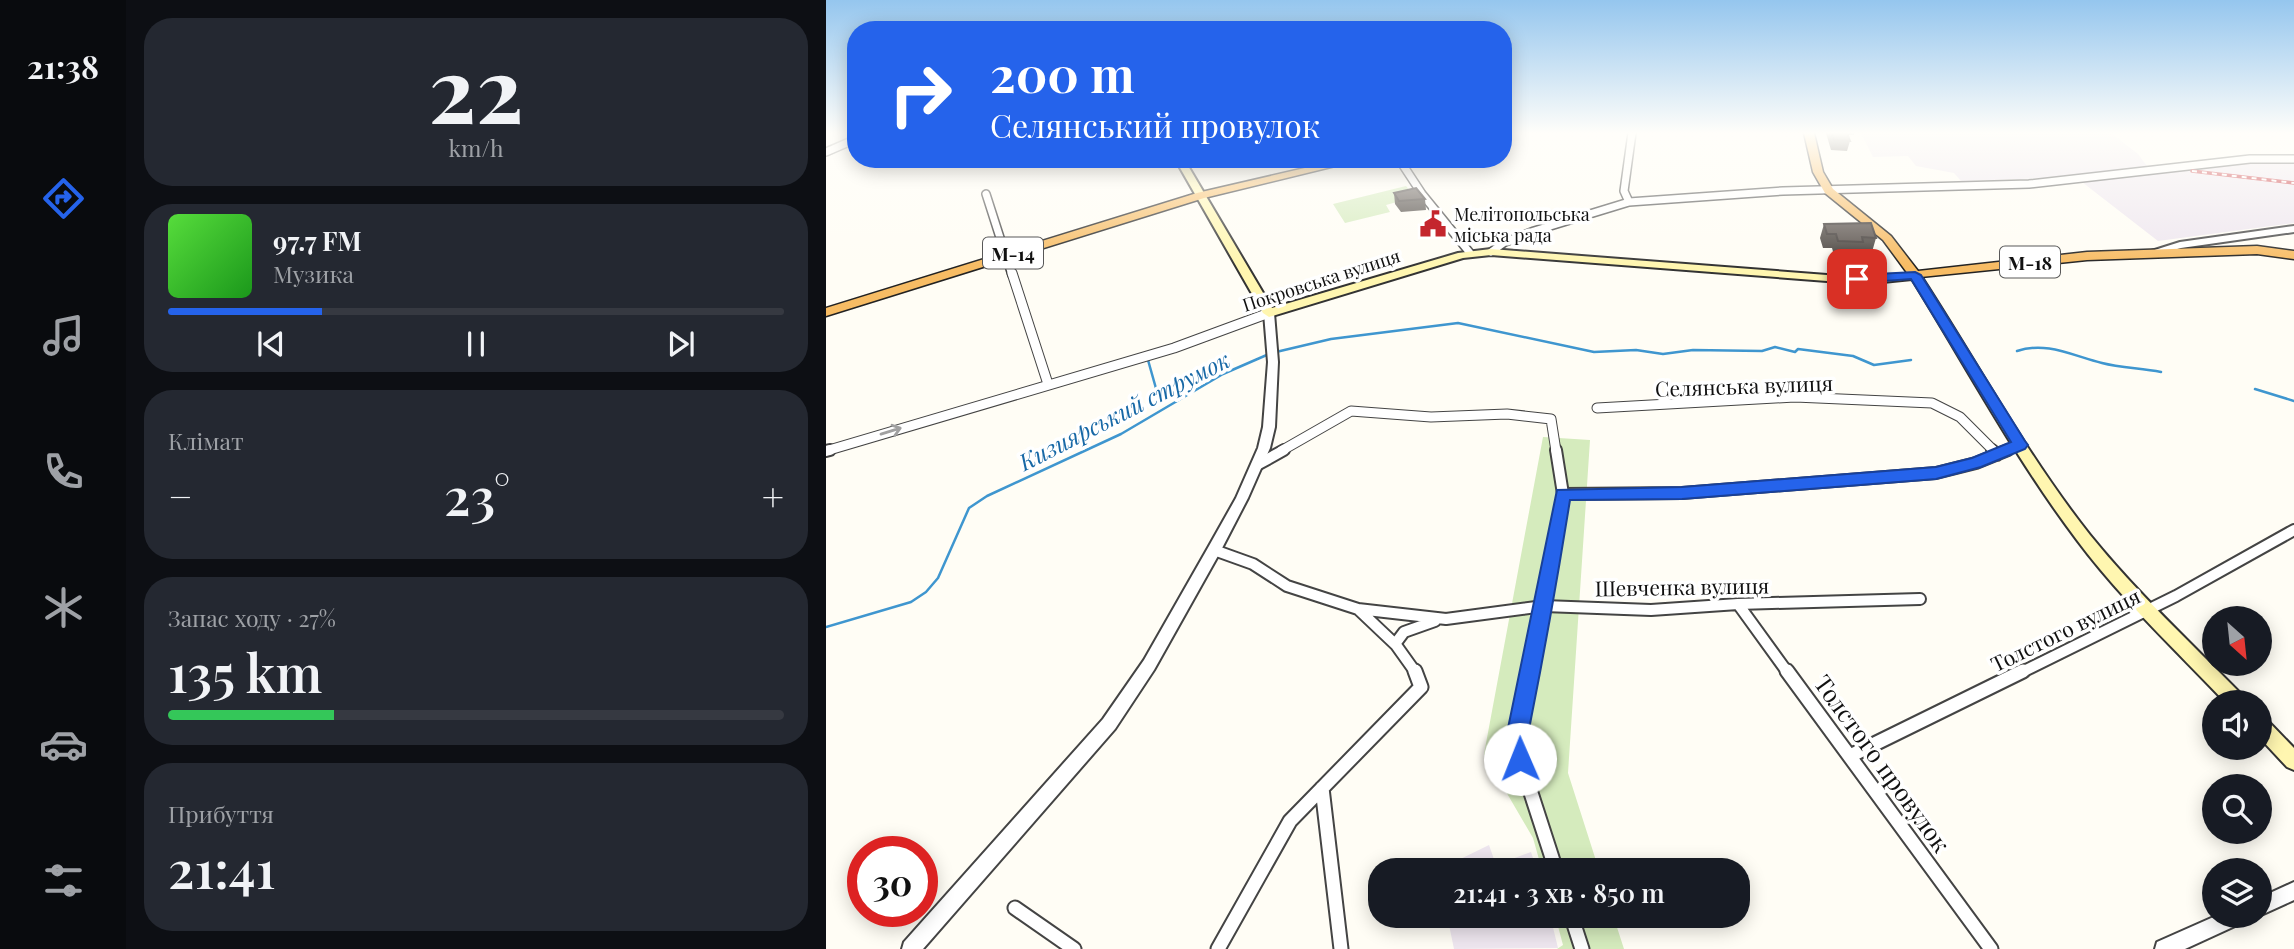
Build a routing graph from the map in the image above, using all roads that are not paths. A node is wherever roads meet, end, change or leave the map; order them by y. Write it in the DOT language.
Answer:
graph roads {
  1 [pos="1190,177"];
  2 [pos="1279,177"];
  3 [pos="1411,177"];
  4 [pos="1626,177"];
  5 [pos="1821,177"];
  6 [pos="2088,177"];
  7 [pos="1829,191"];
  8 [pos="986,194"];
  9 [pos="1201,195"];
  10 [pos="1629,202"];
  11 [pos="2294,229"];
  12 [pos="1491,252"];
  13 [pos="1470,253"];
  14 [pos="2146,254"];
  15 [pos="2294,255"];
  16 [pos="1006,256"];
  17 [pos="1915,275"];
  18 [pos="826,313"];
  19 [pos="1269,313"];
  20 [pos="1048,384"];
  21 [pos="1597,408"];
  22 [pos="2020,445"];
  23 [pos="826,452"];
  24 [pos="1997,455"];
  25 [pos="1257,465"];
  26 [pos="1563,494"];
  27 [pos="2294,530"];
  28 [pos="1214,550"];
  29 [pos="1920,599"];
  30 [pos="1738,604"];
  31 [pos="1544,606"];
  32 [pos="1358,609"];
  33 [pos="2149,610"];
  34 [pos="1446,619"];
  35 [pos="1395,644"];
  36 [pos="2226,690"];
  37 [pos="2272,738"];
  38 [pos="1850,756"];
  39 [pos="2294,761"];
  40 [pos="1322,788"];
  41 [pos="1552,858"];
  42 [pos="2294,891"];
  43 [pos="2272,901"];
  44 [pos="1015,908"];
  45 [pos="1575,928"];
  46 [pos="2211,928"];
  47 [pos="911,949"];
  48 [pos="1074,949"];
  49 [pos="1218,949"];
  50 [pos="1341,949"];
  51 [pos="1582,949"];
  52 [pos="1991,949"];
  53 [pos="2164,949"];
  1 -- 9 [label="main road"];
  2 -- 9 [label="highway, М-14"];
  3 -- 13 [label="street"];
  4 -- 10 [label="street"];
  5 -- 7 [label="highway"];
  6 -- 7 [label="street, Покровська вулиця"];
  7 -- 10 [label="street, Покровська вулиця"];
  7 -- 17 [label="highway"];
  8 -- 16 [label="street"];
  9 -- 16 [label="highway, М-14"];
  9 -- 19 [label="main road"];
  10 -- 12 [label="street, Покровська вулиця"];
  11 -- 14 [label="street"];
  12 -- 13 [label="main road, Покровська вулиця"];
  12 -- 17 [label="main road"];
  13 -- 19 [label="main road, Покровська вулиця"];
  14 -- 15 [label="highway, М-18"];
  14 -- 17 [label="highway, М-18"];
  16 -- 18 [label="highway, М-14"];
  16 -- 20 [label="street"];
  17 -- 22 [label="main road"];
  19 -- 20 [label="street, Покровська вулиця"];
  19 -- 25 [label="street"];
  23 -- 20 [label="street, Покровська вулиця, one-way"];
  21 -- 24 [label="street, Селянська вулиця"];
  22 -- 24 [label="street"];
  22 -- 33 [label="main road"];
  24 -- 26 [label="street"];
  25 -- 26 [label="street"];
  25 -- 28 [label="street"];
  26 -- 31 [label="street"];
  27 -- 33 [label="street, Толстого вулиця"];
  28 -- 32 [label="street, Шевченка вулиця"];
  28 -- 47 [label="street"];
  29 -- 30 [label="street, Шевченка вулиця"];
  30 -- 31 [label="street, Шевченка вулиця"];
  30 -- 38 [label="street, Толстого провулок"];
  31 -- 34 [label="street, Шевченка вулиця"];
  31 -- 41 [label="street"];
  32 -- 34 [label="street, Шевченка вулиця"];
  32 -- 35 [label="street"];
  33 -- 36 [label="main road"];
  33 -- 38 [label="street, Толстого вулиця"];
  34 -- 35 [label="street, Шевченка вулиця"];
  35 -- 40 [label="street"];
  37 -- 39 [label="main road"];
  38 -- 52 [label="street, Толстого провулок"];
  40 -- 49 [label="street"];
  40 -- 50 [label="street"];
  42 -- 43 [label="street"];
  44 -- 48 [label="street"];
  45 -- 51 [label="street"];
  46 -- 53 [label="street"];
}
